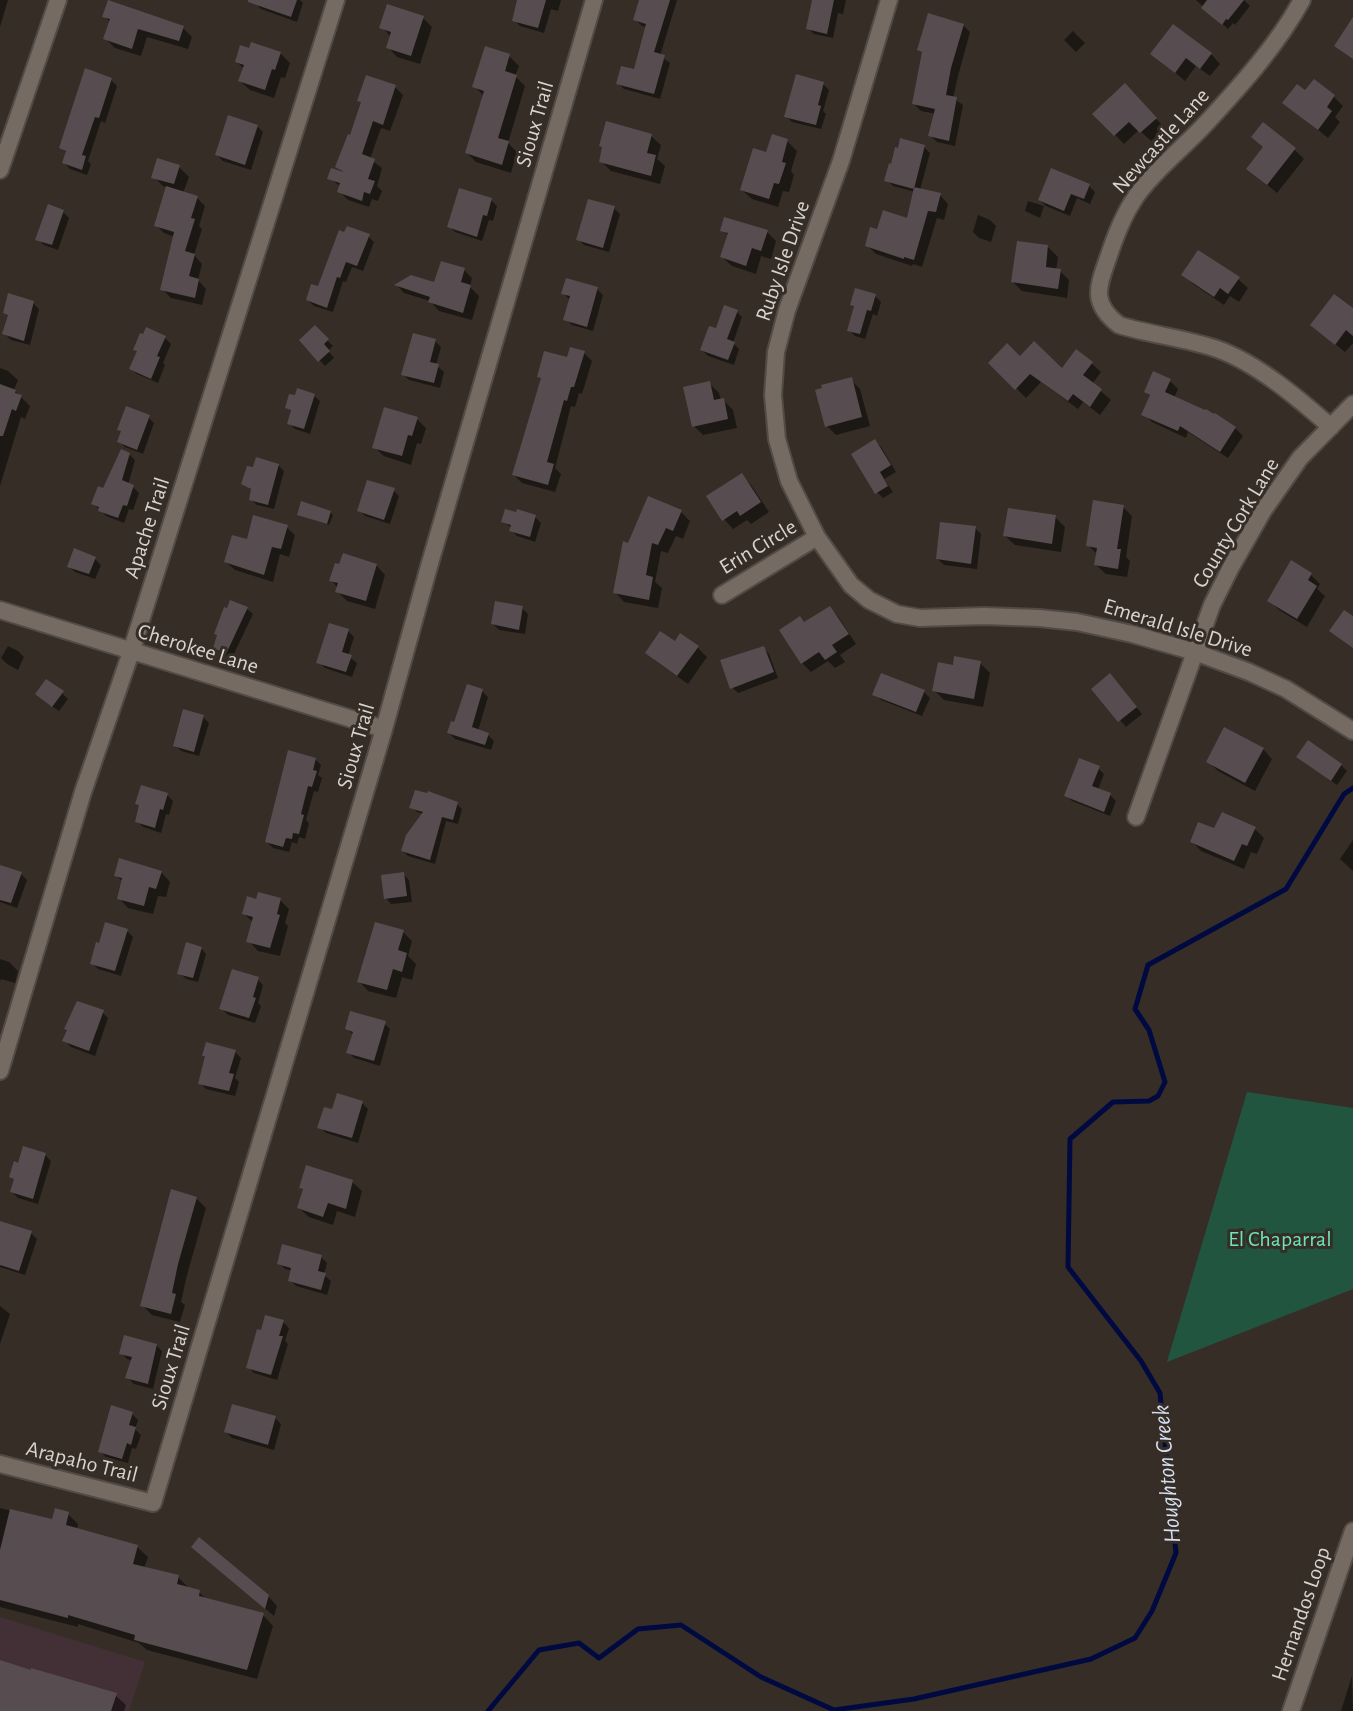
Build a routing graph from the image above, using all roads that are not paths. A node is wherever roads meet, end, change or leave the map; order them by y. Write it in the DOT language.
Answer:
graph roads {
  1 [pos="58,0"];
  2 [pos="336,0"];
  3 [pos="594,0"];
  4 [pos="889,0"];
  5 [pos="1302,0"];
  6 [pos="0,170"];
  7 [pos="1353,404"];
  8 [pos="1331,427"];
  9 [pos="817,537"];
  10 [pos="722,595"];
  11 [pos="0,610"];
  12 [pos="131,652"];
  13 [pos="1195,652"];
  14 [pos="384,729"];
  15 [pos="1353,731"];
  16 [pos="1136,817"];
  17 [pos="0,1071"];
  18 [pos="0,1464"];
  19 [pos="153,1503"];
  20 [pos="1353,1531"];
  21 [pos="1291,1711"];
  1 -- 6 [label="street"];
  2 -- 12 [label="street, Apache Trail"];
  3 -- 14 [label="street, Sioux Trail"];
  4 -- 9 [label="street, Ruby Isle Drive"];
  5 -- 8 [label="street, Newcastle Lane"];
  7 -- 8 [label="street, County Cork Lane"];
  8 -- 13 [label="street, County Cork Lane"];
  9 -- 10 [label="street, Erin Circle"];
  9 -- 13 [label="street, Emerald Isle Drive"];
  11 -- 12 [label="street, Cherokee Lane"];
  12 -- 14 [label="street, Cherokee Lane"];
  12 -- 17 [label="street, Apache Trail"];
  13 -- 15 [label="street, Emerald Isle Drive"];
  13 -- 16 [label="street, County Cork Lane"];
  14 -- 19 [label="street, Sioux Trail"];
  18 -- 19 [label="street, Arapaho Trail"];
  20 -- 21 [label="street, Hernandos Loop"];
}
